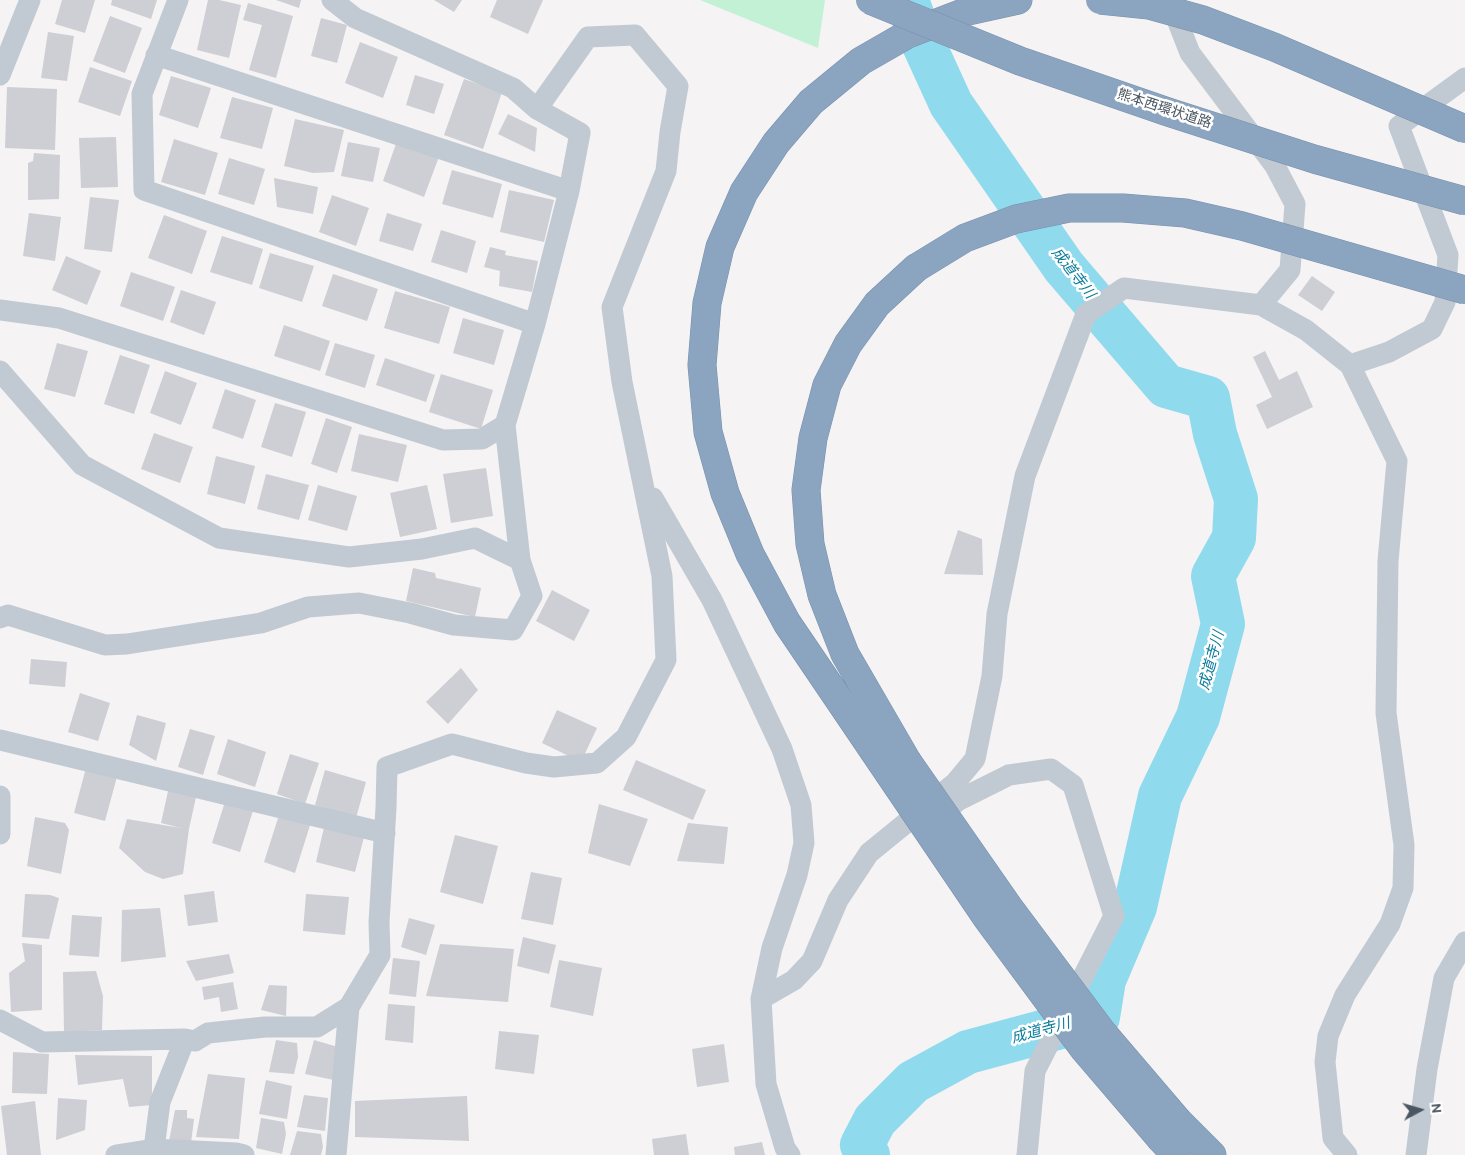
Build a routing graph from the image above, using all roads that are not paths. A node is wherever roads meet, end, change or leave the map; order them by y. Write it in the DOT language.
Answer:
graph roads {
  1 [pos="30,0"];
  2 [pos="178,0"];
  3 [pos="332,0"];
  4 [pos="870,0"];
  5 [pos="1018,0"];
  6 [pos="1100,0"];
  7 [pos="1169,0"];
  8 [pos="156,55"];
  9 [pos="0,75"];
  10 [pos="1465,78"];
  11 [pos="537,109"];
  12 [pos="1465,129"];
  13 [pos="569,191"];
  14 [pos="1465,201"];
  15 [pos="1465,290"];
  16 [pos="1261,304"];
  17 [pos="0,310"];
  18 [pos="534,324"];
  19 [pos="1350,365"];
  20 [pos="0,371"];
  21 [pos="506,425"];
  22 [pos="642,479"];
  23 [pos="520,560"];
  24 [pos="0,618"];
  25 [pos="0,740"];
  26 [pos="898,767"];
  27 [pos="0,796"];
  28 [pos="384,833"];
  29 [pos="0,834"];
  30 [pos="869,852"];
  31 [pos="1465,942"];
  32 [pos="761,999"];
  33 [pos="349,1007"];
  34 [pos="0,1020"];
  35 [pos="185,1039"];
  36 [pos="1172,1138"];
  37 [pos="154,1149"];
  38 [pos="116,1155"];
  39 [pos="244,1155"];
  40 [pos="336,1155"];
  41 [pos="790,1155"];
  42 [pos="1027,1155"];
  43 [pos="1212,1155"];
  44 [pos="1347,1155"];
  45 [pos="1416,1155"];
  1 -- 9 [label="street"];
  2 -- 8 [label="street"];
  3 -- 11 [label="street"];
  4 -- 14 [label="highway, 熊本西環状道路, bridge"];
  5 -- 26 [label="highway"];
  6 -- 12 [label="highway, bridge"];
  7 -- 16 [label="street"];
  8 -- 13 [label="street"];
  8 -- 18 [label="street"];
  10 -- 19 [label="street"];
  11 -- 13 [label="street"];
  11 -- 22 [label="street"];
  13 -- 18 [label="street"];
  15 -- 26 [label="highway, bridge"];
  16 -- 19 [label="street"];
  16 -- 30 [label="street"];
  17 -- 21 [label="street"];
  18 -- 21 [label="street"];
  19 -- 44 [label="street"];
  20 -- 23 [label="street"];
  21 -- 23 [label="street"];
  22 -- 28 [label="street"];
  22 -- 32 [label="street"];
  23 -- 24 [label="street"];
  25 -- 28 [label="street"];
  26 -- 36 [label="highway, bridge"];
  27 -- 29 [label="street"];
  28 -- 33 [label="street"];
  30 -- 32 [label="street"];
  30 -- 42 [label="street"];
  31 -- 45 [label="street"];
  32 -- 41 [label="street"];
  33 -- 35 [label="street"];
  33 -- 40 [label="street"];
  34 -- 35 [label="street"];
  35 -- 37 [label="street"];
  36 -- 43 [label="highway"];
  37 -- 38 [label="street"];
  37 -- 39 [label="street"];
}
